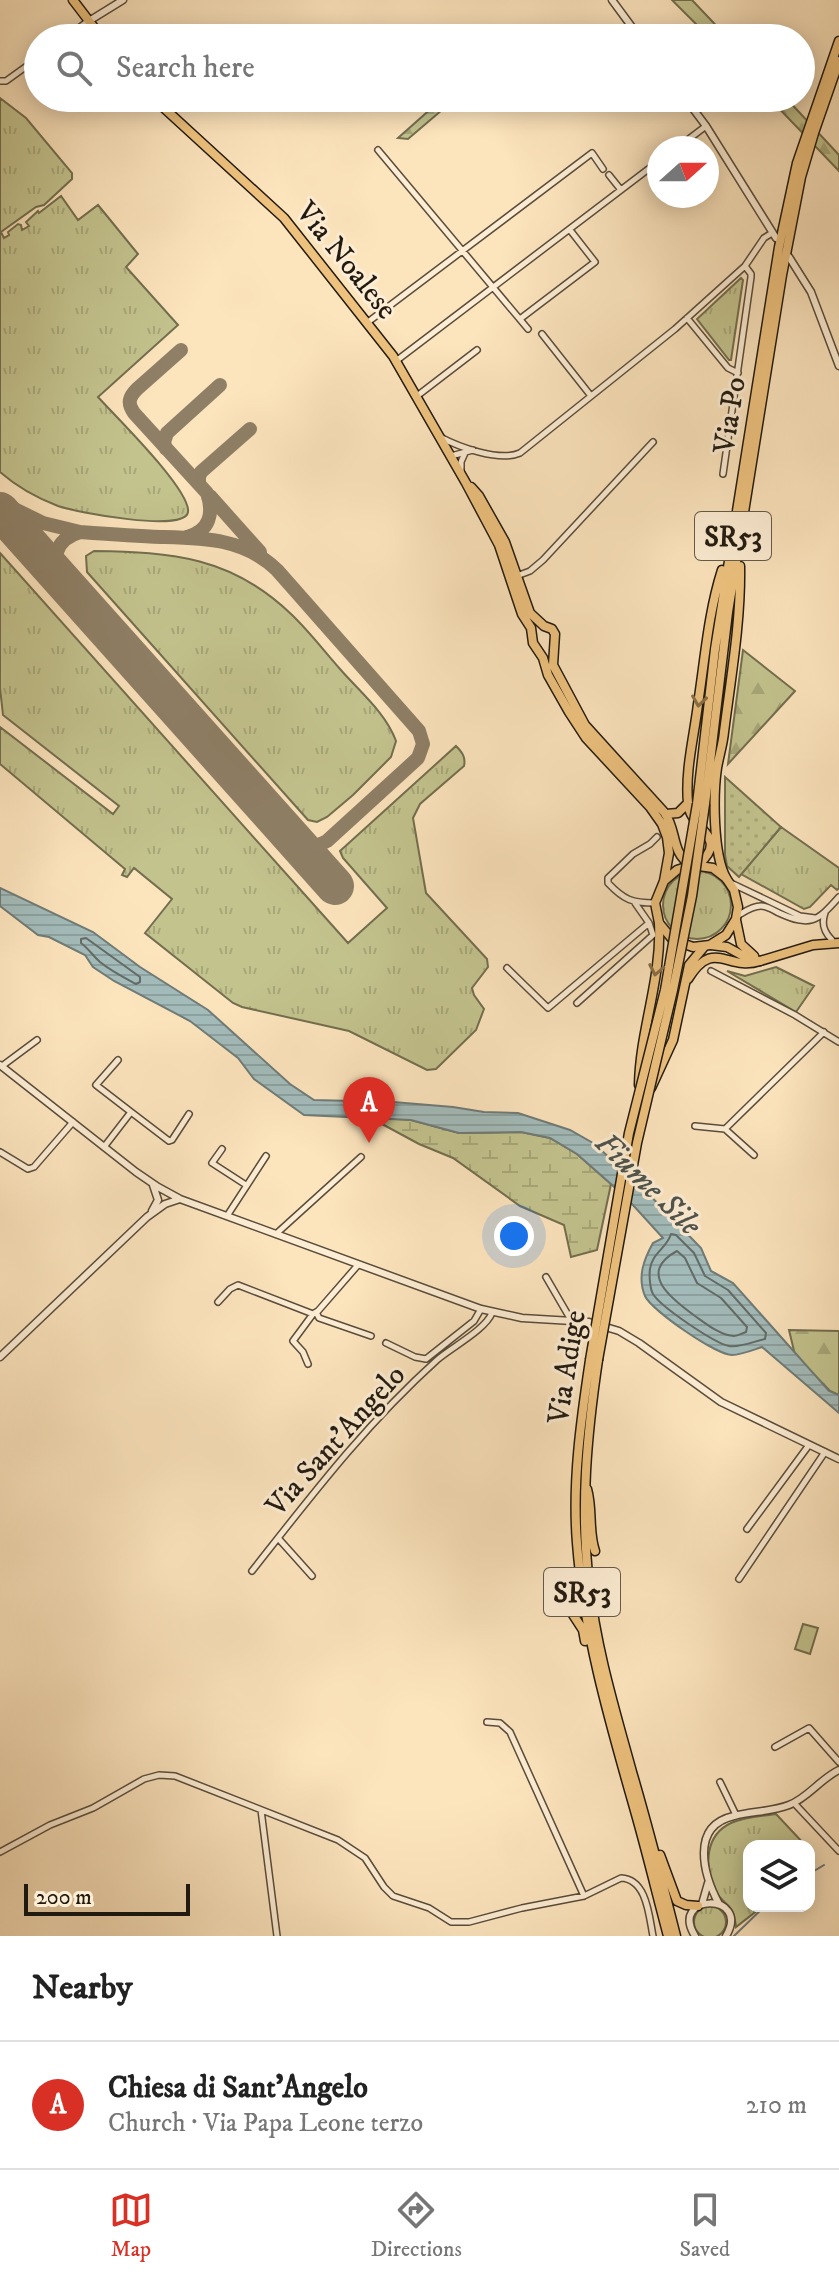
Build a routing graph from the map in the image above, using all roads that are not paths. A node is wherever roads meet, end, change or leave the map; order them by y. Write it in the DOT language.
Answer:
graph roads {
  1 [pos="73,0"];
  2 [pos="123,0"];
  3 [pos="612,0"];
  4 [pos="89,21"];
  5 [pos="85,24"];
  6 [pos="91,24"];
  7 [pos="630,24"];
  8 [pos="839,41"];
  9 [pos="839,61"];
  10 [pos="24,68"];
  11 [pos="0,81"];
  12 [pos="815,110"];
  13 [pos="168,112"];
  14 [pos="696,112"];
  15 [pos="814,112"];
  16 [pos="706,126"];
  17 [pos="693,136"];
  18 [pos="378,150"];
  19 [pos="603,169"];
  20 [pos="647,170"];
  21 [pos="609,175"];
  22 [pos="621,190"];
  23 [pos="570,230"];
  24 [pos="774,236"];
  25 [pos="462,251"];
  26 [pos="789,257"];
  27 [pos="745,266"];
  28 [pos="494,287"];
  29 [pos="687,318"];
  30 [pos="520,319"];
  31 [pos="368,322"];
  32 [pos="528,329"];
  33 [pos="542,334"];
  34 [pos="477,350"];
  35 [pos="396,361"];
  36 [pos="839,366"];
  37 [pos="738,373"];
  38 [pos="417,396"];
  39 [pos="591,396"];
  40 [pos="439,436"];
  41 [pos="653,442"];
  42 [pos="465,450"];
  43 [pos="451,456"];
  44 [pos="461,474"];
  45 [pos="723,474"];
  46 [pos="735,543"];
  47 [pos="514,577"];
  48 [pos="544,626"];
  49 [pos="532,634"];
  50 [pos="554,644"];
  51 [pos="537,648"];
  52 [pos="697,803"];
  53 [pos="666,814"];
  54 [pos="657,837"];
  55 [pos="695,865"];
  56 [pos="728,880"];
  57 [pos="664,881"];
  58 [pos="839,897"];
  59 [pos="635,903"];
  60 [pos="655,903"];
  61 [pos="825,912"];
  62 [pos="736,918"];
  63 [pos="816,919"];
  64 [pos="654,923"];
  65 [pos="837,942"];
  66 [pos="707,946"];
  67 [pos="760,961"];
  68 [pos="507,968"];
  69 [pos="711,971"];
  70 [pos="686,983"];
  71 [pos="577,1003"];
  72 [pos="824,1032"];
  73 [pos="37,1040"];
  74 [pos="839,1042"];
  75 [pos="118,1060"];
  76 [pos="1,1066"];
  77 [pos="642,1096"];
  78 [pos="131,1112"];
  79 [pos="189,1114"];
  80 [pos="73,1122"];
  81 [pos="695,1126"];
  82 [pos="725,1129"];
  83 [pos="104,1147"];
  84 [pos="222,1149"];
  85 [pos="0,1152"];
  86 [pos="754,1155"];
  87 [pos="266,1156"];
  88 [pos="361,1157"];
  89 [pos="153,1184"];
  90 [pos="246,1185"];
  91 [pos="167,1192"];
  92 [pos="180,1199"];
  93 [pos="161,1204"];
  94 [pos="226,1217"];
  95 [pos="275,1235"];
  96 [pos="358,1265"];
  97 [pos="546,1277"];
  98 [pos="218,1302"];
  99 [pos="481,1309"];
  100 [pos="314,1313"];
  101 [pos="492,1313"];
  102 [pos="571,1320"];
  103 [pos="371,1336"];
  104 [pos="386,1343"];
  105 [pos="0,1357"];
  106 [pos="594,1360"];
  107 [pos="308,1364"];
  108 [pos="809,1445"];
  109 [pos="825,1452"];
  110 [pos="839,1459"];
  111 [pos="585,1481"];
  112 [pos="747,1529"];
  113 [pos="278,1538"];
  114 [pos="595,1551"];
  115 [pos="252,1571"];
  116 [pos="312,1576"];
  117 [pos="739,1579"];
  118 [pos="572,1613"];
  119 [pos="600,1682"];
  120 [pos="487,1722"];
  121 [pos="775,1747"];
  122 [pos="839,1762"];
  123 [pos="839,1770"];
  124 [pos="720,1782"];
  125 [pos="794,1803"];
  126 [pos="261,1810"];
  127 [pos="736,1815"];
  128 [pos="647,1826"];
  129 [pos="839,1851"];
  130 [pos="0,1852"];
  131 [pos="708,1883"];
  132 [pos="584,1896"];
  133 [pos="719,1904"];
  134 [pos="700,1905"];
  135 [pos="277,1936"];
  136 [pos="653,1936"];
  137 [pos="665,1936"];
  138 [pos="676,1936"];
  139 [pos="695,1936"];
  140 [pos="726,1936"];
  1 -- 4 [label="main road"];
  2 -- 4 [label="street"];
  3 -- 7 [label="street"];
  4 -- 5 [label="street"];
  4 -- 6 [label="main road"];
  8 -- 12 [label="main road, Via Po / SR53"];
  9 -- 46 [label="main road, Via Po / SR53"];
  10 -- 11 [label="street"];
  13 -- 31 [label="main road, Via Noalese"];
  14 -- 16 [label="street"];
  15 -- 46 [label="main road, Via Po / SR53"];
  16 -- 17 [label="street"];
  16 -- 24 [label="street"];
  18 -- 25 [label="street"];
  19 -- 25 [label="street"];
  20 -- 22 [label="street"];
  21 -- 22 [label="street"];
  22 -- 23 [label="street"];
  23 -- 28 [label="street"];
  23 -- 30 [label="street"];
  24 -- 27 [label="street"];
  25 -- 28 [label="street"];
  25 -- 31 [label="street"];
  26 -- 36 [label="street"];
  27 -- 29 [label="street"];
  27 -- 37 [label="street"];
  28 -- 30 [label="street"];
  28 -- 35 [label="street"];
  29 -- 37 [label="street"];
  29 -- 39 [label="street"];
  30 -- 32 [label="street"];
  31 -- 35 [label="main road, Via Noalese"];
  33 -- 39 [label="street"];
  34 -- 38 [label="street"];
  35 -- 38 [label="main road, Via Noalese"];
  37 -- 45 [label="street"];
  38 -- 40 [label="main road, Via Noalese"];
  39 -- 42 [label="street"];
  40 -- 42 [label="street"];
  40 -- 43 [label="main road, Via Noalese"];
  41 -- 47 [label="street"];
  42 -- 43 [label="street"];
  42 -- 44 [label="street"];
  43 -- 44 [label="main road, Via Noalese"];
  44 -- 47 [label="main road, Via Noalese"];
  46 -- 52 [label="main road, Via Po / SR53"];
  46 -- 56 [label="main road"];
  47 -- 48 [label="main road, Via Noalese"];
  47 -- 49 [label="main road, Via Noalese"];
  48 -- 49 [label="main road"];
  48 -- 50 [label="main road"];
  49 -- 51 [label="main road"];
  50 -- 51 [label="main road"];
  50 -- 53 [label="main road"];
  51 -- 57 [label="main road"];
  52 -- 53 [label="main road"];
  52 -- 55 [label="main road"];
  52 -- 77 [label="main road, Via Adige / SR53, bridge"];
  53 -- 55 [label="main road"];
  54 -- 59 [label="street"];
  55 -- 56 [label="main road"];
  55 -- 57 [label="main road"];
  56 -- 62 [label="main road"];
  56 -- 63 [label="street"];
  57 -- 60 [label="main road"];
  58 -- 61 [label="street"];
  59 -- 60 [label="street"];
  59 -- 64 [label="street"];
  60 -- 64 [label="main road"];
  61 -- 63 [label="street"];
  61 -- 65 [label="street"];
  62 -- 63 [label="street"];
  62 -- 65 [label="main road"];
  62 -- 66 [label="main road"];
  64 -- 66 [label="main road"];
  64 -- 68 [label="street"];
  64 -- 71 [label="street"];
  64 -- 77 [label="main road, one-way, bridge"];
  65 -- 67 [label="main road"];
  66 -- 67 [label="main road"];
  66 -- 70 [label="main road"];
  67 -- 70 [label="main road"];
  69 -- 72 [label="street"];
  70 -- 77 [label="main road, bridge"];
  72 -- 74 [label="street"];
  72 -- 82 [label="street"];
  73 -- 76 [label="street"];
  75 -- 78 [label="street"];
  76 -- 80 [label="street"];
  77 -- 106 [label="main road, Via Adige / SR53, bridge"];
  78 -- 79 [label="street"];
  78 -- 83 [label="street"];
  80 -- 83 [label="street"];
  80 -- 85 [label="street"];
  81 -- 82 [label="street"];
  82 -- 86 [label="street"];
  83 -- 89 [label="street"];
  84 -- 90 [label="street"];
  87 -- 90 [label="street"];
  88 -- 95 [label="street"];
  89 -- 91 [label="street"];
  89 -- 93 [label="street"];
  90 -- 94 [label="street"];
  91 -- 92 [label="street"];
  91 -- 93 [label="street"];
  92 -- 93 [label="street"];
  92 -- 94 [label="street"];
  93 -- 105 [label="street"];
  94 -- 95 [label="street"];
  95 -- 96 [label="street"];
  96 -- 99 [label="street"];
  96 -- 100 [label="street"];
  97 -- 102 [label="street"];
  98 -- 100 [label="street"];
  99 -- 101 [label="street"];
  99 -- 104 [label="street, Via Sant'Angelo"];
  100 -- 103 [label="street"];
  100 -- 107 [label="street"];
  101 -- 102 [label="street"];
  101 -- 113 [label="street, Via Sant'Angelo"];
  102 -- 108 [label="street"];
  106 -- 111 [label="main road, Via Adige / SR53"];
  106 -- 119 [label="main road, Via Adige / SR53"];
  108 -- 109 [label="street"];
  108 -- 112 [label="street"];
  109 -- 110 [label="street"];
  109 -- 117 [label="street"];
  111 -- 114 [label="main road"];
  111 -- 128 [label="main road, Via Adige / SR53"];
  113 -- 115 [label="street, Via Sant'Angelo"];
  113 -- 116 [label="street"];
  118 -- 119 [label="main road"];
  119 -- 137 [label="main road, Via Adige / SR53"];
  120 -- 132 [label="street"];
  121 -- 122 [label="street"];
  123 -- 125 [label="street"];
  124 -- 127 [label="street"];
  125 -- 127 [label="street"];
  125 -- 129 [label="street"];
  126 -- 130 [label="street"];
  126 -- 132 [label="street"];
  126 -- 135 [label="street"];
  127 -- 131 [label="street"];
  128 -- 134 [label="main road"];
  128 -- 138 [label="main road, Via Adige / SR53"];
  131 -- 133 [label="street"];
  131 -- 134 [label="street"];
  132 -- 136 [label="street"];
  133 -- 134 [label="street"];
  133 -- 140 [label="street"];
  134 -- 139 [label="street"];
}
